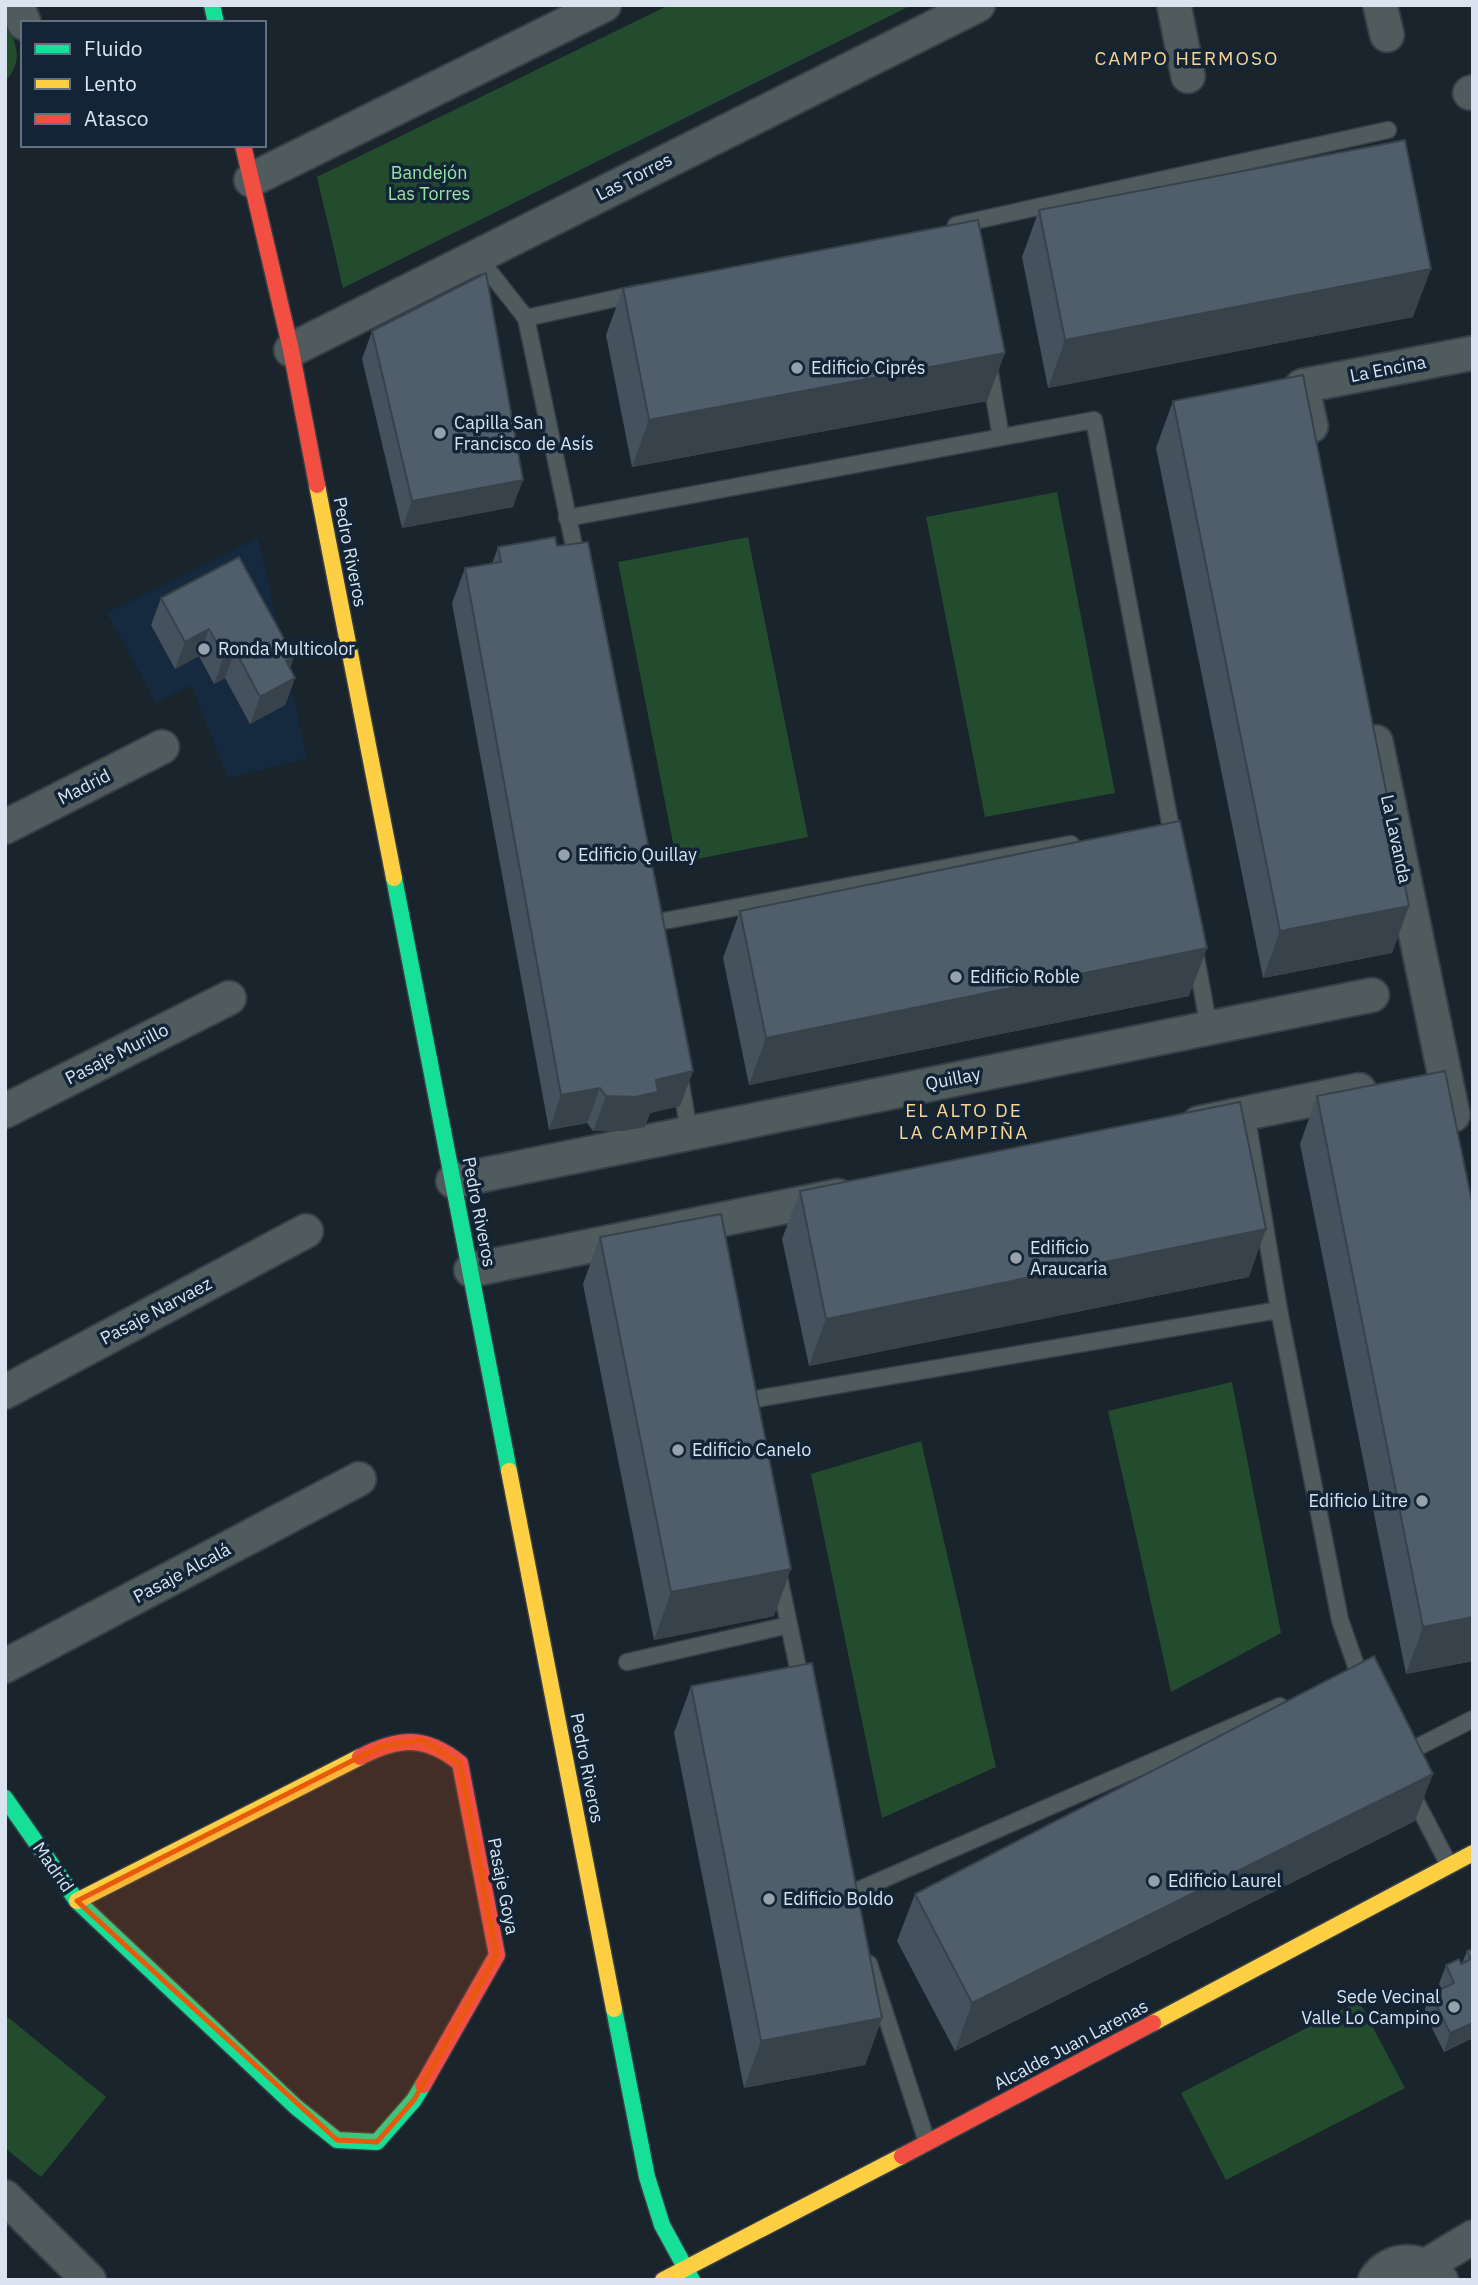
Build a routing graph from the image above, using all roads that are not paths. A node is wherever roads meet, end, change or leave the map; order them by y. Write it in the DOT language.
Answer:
graph roads {
  1 [pos="604,5"];
  2 [pos="978,5"];
  3 [pos="1174,5"];
  4 [pos="1188,76"];
  5 [pos="1388,131"];
  6 [pos="243,147"];
  7 [pos="251,180"];
  8 [pos="936,230"];
  9 [pos="477,256"];
  10 [pos="649,291"];
  11 [pos="526,318"];
  12 [pos="290,350"];
  13 [pos="1473,353"];
  14 [pos="987,357"];
  15 [pos="1001,437"];
  16 [pos="1316,453"];
  17 [pos="567,518"];
  18 [pos="581,579"];
  19 [pos="1369,710"];
  20 [pos="162,747"];
  21 [pos="5,827"];
  22 [pos="1089,840"];
  23 [pos="1178,865"];
  24 [pos="653,923"];
  25 [pos="1191,933"];
  26 [pos="1372,995"];
  27 [pos="229,998"];
  28 [pos="1209,1028"];
  29 [pos="678,1067"];
  30 [pos="1382,1086"];
  31 [pos="5,1111"];
  32 [pos="1246,1113"];
  33 [pos="1165,1130"];
  34 [pos="689,1132"];
  35 [pos="1459,1142"];
  36 [pos="453,1181"];
  37 [pos="867,1191"];
  38 [pos="306,1231"];
  39 [pos="471,1270"];
  40 [pos="1279,1310"];
  41 [pos="5,1392"];
  42 [pos="744,1402"];
  43 [pos="359,1479"];
  44 [pos="776,1559"];
  45 [pos="789,1625"];
  46 [pos="627,1662"];
  47 [pos="5,1667"];
  48 [pos="1368,1697"];
  49 [pos="1293,1700"];
  50 [pos="806,1706"];
  51 [pos="1473,1719"];
  52 [pos="5,1798"];
  53 [pos="1473,1853"];
  54 [pos="1448,1865"];
  55 [pos="841,1868"];
  56 [pos="77,1901"];
  57 [pos="863,1945"];
  58 [pos="927,2143"];
  59 [pos="5,2197"];
  60 [pos="1473,2236"];
  61 [pos="688,2273"];
  62 [pos="1433,2273"];
  63 [pos="89,2280"];
  64 [pos="663,2280"];
  65 [pos="1376,2280"];
  1 -- 7 [label="street"];
  2 -- 9 [label="street, Las Torres"];
  3 -- 4 [label="street"];
  5 -- 8 [label="lane"];
  6 -- 7 [label="street, Pedro Riveros"];
  7 -- 12 [label="street, Pedro Riveros"];
  9 -- 11 [label="lane"];
  9 -- 12 [label="street, Las Torres"];
  10 -- 11 [label="lane"];
  11 -- 17 [label="lane"];
  12 -- 36 [label="street, Pedro Riveros"];
  13 -- 16 [label="street, La Encina"];
  14 -- 15 [label="lane"];
  15 -- 17 [label="lane"];
  15 -- 23 [label="lane"];
  17 -- 18 [label="lane"];
  19 -- 35 [label="street, La Lavanda"];
  20 -- 21 [label="street, Madrid"];
  22 -- 24 [label="lane"];
  25 -- 28 [label="lane"];
  26 -- 28 [label="street, Quillay"];
  27 -- 31 [label="street, Pasaje Murillo"];
  28 -- 34 [label="street, Quillay"];
  29 -- 34 [label="lane"];
  30 -- 32 [label="street"];
  32 -- 33 [label="street"];
  32 -- 40 [label="lane"];
  34 -- 36 [label="street, Quillay"];
  36 -- 39 [label="street, Pedro Riveros"];
  37 -- 39 [label="street"];
  38 -- 41 [label="street, Pasaje Narvaez"];
  39 -- 61 [label="street, Pedro Riveros"];
  40 -- 42 [label="lane"];
  40 -- 48 [label="lane"];
  43 -- 47 [label="street, Pasaje Alcalá"];
  44 -- 45 [label="lane"];
  45 -- 46 [label="lane"];
  45 -- 50 [label="lane"];
  49 -- 55 [label="lane"];
  51 -- 54 [label="lane"];
  52 -- 56 [label="street, Madrid"];
  53 -- 54 [label="street, Alcalde Juan Larenas"];
  54 -- 58 [label="street, Alcalde Juan Larenas"];
  56 -- 56 [label="street, Pasaje Goya"];
  57 -- 58 [label="lane"];
  58 -- 61 [label="street, Alcalde Juan Larenas"];
  59 -- 63 [label="street"];
  60 -- 62 [label="street"];
  61 -- 64 [label="street, Alcalde Juan Larenas"];
  62 -- 65 [label="street"];
}
